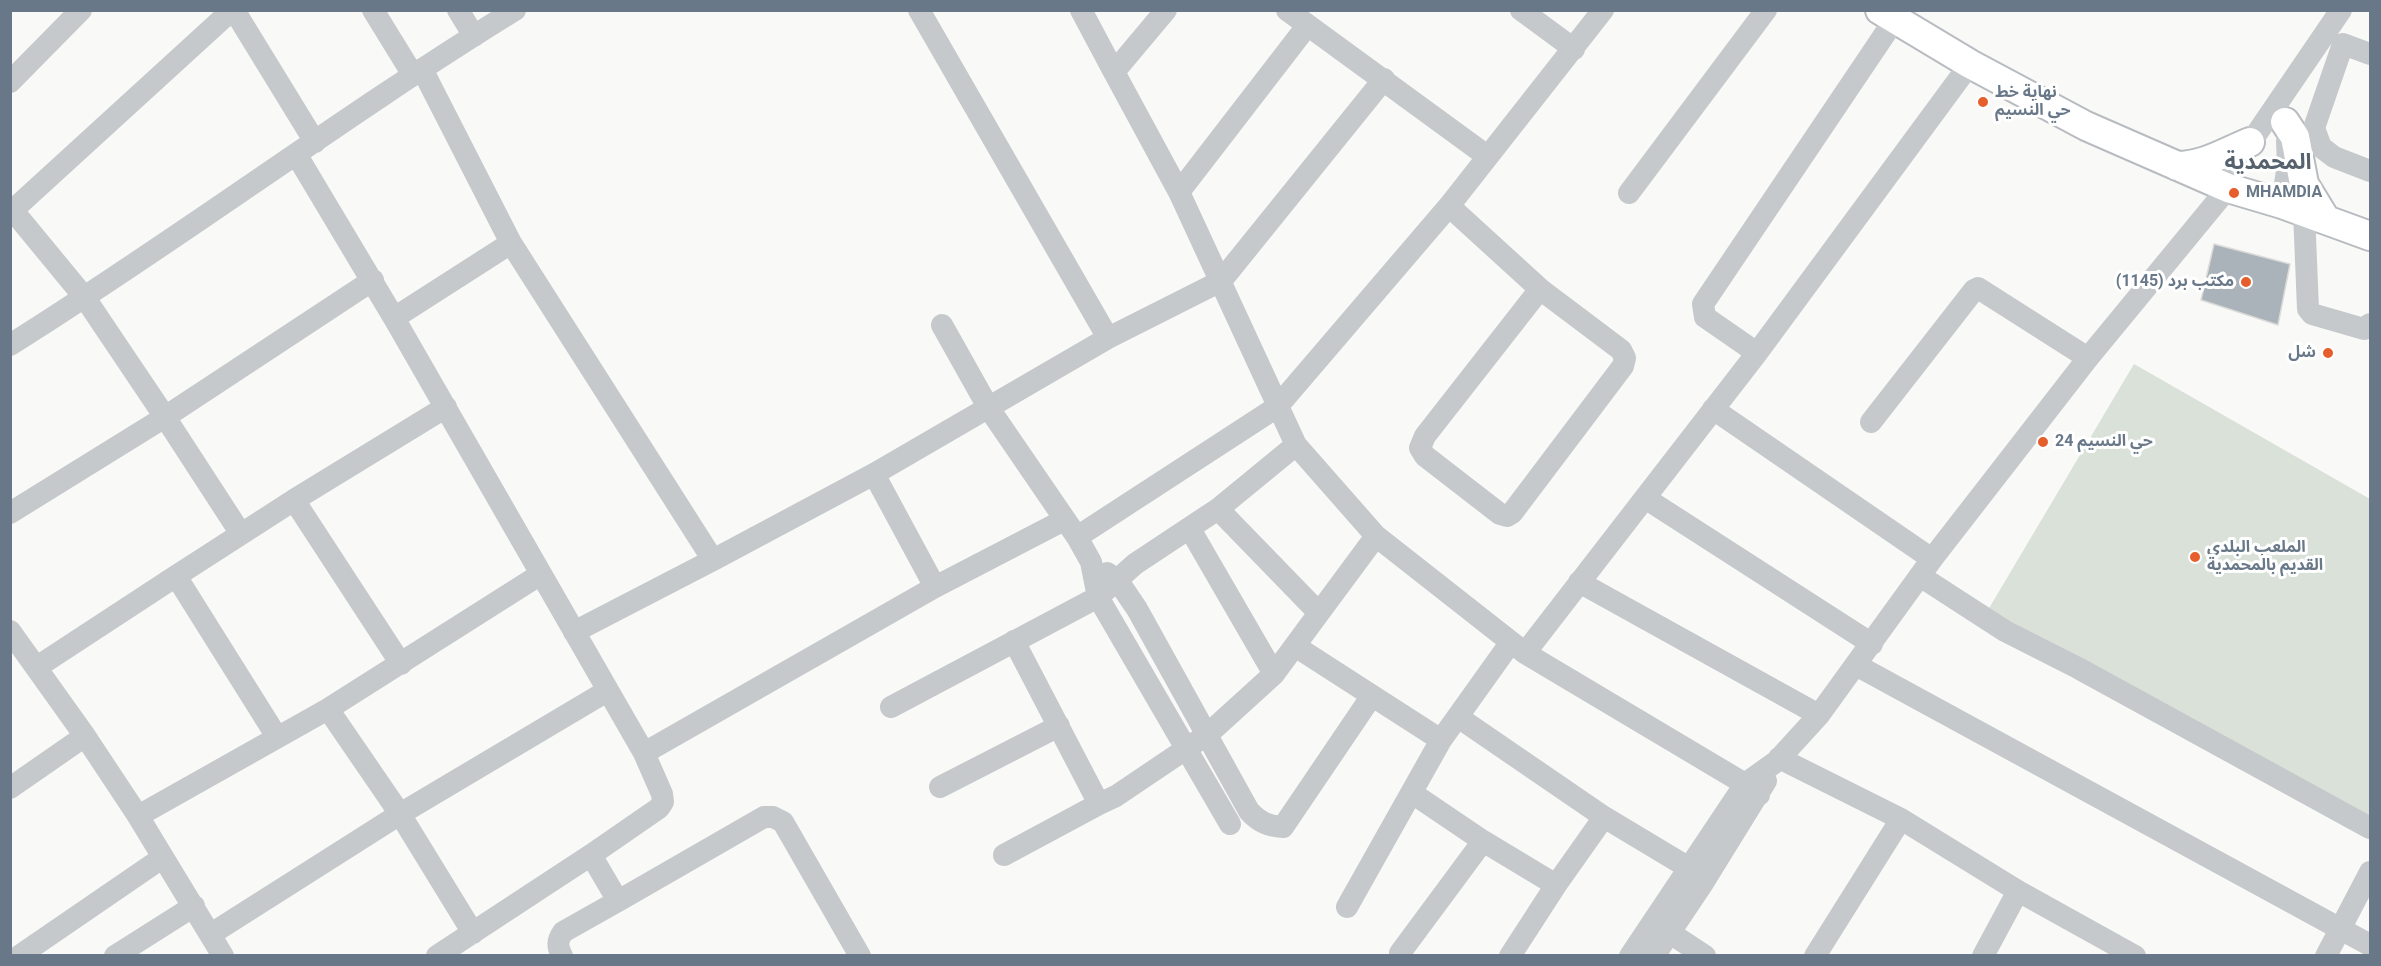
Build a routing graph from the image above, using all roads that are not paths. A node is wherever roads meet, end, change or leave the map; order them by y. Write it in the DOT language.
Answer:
graph roads {
  1 [pos="81,10"];
  2 [pos="233,10"];
  3 [pos="373,10"];
  4 [pos="458,10"];
  5 [pos="515,10"];
  6 [pos="919,10"];
  7 [pos="1081,10"];
  8 [pos="1166,10"];
  9 [pos="1287,10"];
  10 [pos="1521,10"];
  11 [pos="1603,10"];
  12 [pos="1766,10"];
  13 [pos="2341,10"];
  14 [pos="1888,15"];
  15 [pos="1307,26"];
  16 [pos="474,36"];
  17 [pos="2335,39"];
  18 [pos="1574,49"];
  19 [pos="2370,54"];
  20 [pos="1970,64"];
  21 [pos="418,72"];
  22 [pos="1114,72"];
  23 [pos="1384,79"];
  24 [pos="10,82"];
  25 [pos="2282,112"];
  26 [pos="315,142"];
  27 [pos="2250,142"];
  28 [pos="296,154"];
  29 [pos="1487,156"];
  30 [pos="2177,166"];
  31 [pos="2370,171"];
  32 [pos="2228,188"];
  33 [pos="1179,192"];
  34 [pos="1629,193"];
  35 [pos="1449,206"];
  36 [pos="12,209"];
  37 [pos="2304,212"];
  38 [pos="2370,236"];
  39 [pos="511,243"];
  40 [pos="373,280"];
  41 [pos="1221,281"];
  42 [pos="1540,289"];
  43 [pos="85,298"];
  44 [pos="394,318"];
  45 [pos="2370,324"];
  46 [pos="942,325"];
  47 [pos="1108,338"];
  48 [pos="10,345"];
  49 [pos="1757,353"];
  50 [pos="2088,358"];
  51 [pos="446,407"];
  52 [pos="988,407"];
  53 [pos="1277,407"];
  54 [pos="1713,409"];
  55 [pos="165,417"];
  56 [pos="1871,422"];
  57 [pos="1296,445"];
  58 [pos="874,474"];
  59 [pos="1644,498"];
  60 [pos="294,500"];
  61 [pos="1218,509"];
  62 [pos="10,513"];
  63 [pos="1070,529"];
  64 [pos="1190,529"];
  65 [pos="241,534"];
  66 [pos="1376,536"];
  67 [pos="713,560"];
  68 [pos="1091,562"];
  69 [pos="1926,567"];
  70 [pos="541,574"];
  71 [pos="176,576"];
  72 [pos="1118,581"];
  73 [pos="1579,582"];
  74 [pos="935,587"];
  75 [pos="1098,597"];
  76 [pos="1319,613"];
  77 [pos="10,631"];
  78 [pos="574,632"];
  79 [pos="1014,641"];
  80 [pos="1872,644"];
  81 [pos="1295,646"];
  82 [pos="1518,647"];
  83 [pos="401,663"];
  84 [pos="1856,665"];
  85 [pos="37,667"];
  86 [pos="1274,674"];
  87 [pos="607,691"];
  88 [pos="1371,697"];
  89 [pos="891,707"];
  90 [pos="328,709"];
  91 [pos="1819,714"];
  92 [pos="1458,717"];
  93 [pos="1059,726"];
  94 [pos="1208,734"];
  95 [pos="85,736"];
  96 [pos="277,737"];
  97 [pos="1441,740"];
  98 [pos="1187,747"];
  99 [pos="644,753"];
  100 [pos="1778,759"];
  101 [pos="940,787"];
  102 [pos="10,788"];
  103 [pos="1752,789"];
  104 [pos="1412,793"];
  105 [pos="1099,804"];
  106 [pos="400,814"];
  107 [pos="138,816"];
  108 [pos="1604,817"];
  109 [pos="1901,819"];
  110 [pos="1230,824"];
  111 [pos="2370,828"];
  112 [pos="1483,841"];
  113 [pos="591,855"];
  114 [pos="1004,855"];
  115 [pos="162,858"];
  116 [pos="1689,868"];
  117 [pos="2370,872"];
  118 [pos="1556,885"];
  119 [pos="2018,891"];
  120 [pos="618,901"];
  121 [pos="194,906"];
  122 [pos="1347,907"];
  123 [pos="1662,928"];
  124 [pos="2339,929"];
  125 [pos="472,933"];
  126 [pos="211,934"];
  127 [pos="2370,945"];
  128 [pos="1400,953"];
  129 [pos="2132,955"];
  130 [pos="19,956"];
  131 [pos="115,956"];
  132 [pos="223,956"];
  133 [pos="437,956"];
  134 [pos="562,956"];
  135 [pos="860,956"];
  136 [pos="1510,956"];
  137 [pos="1630,956"];
  138 [pos="1654,956"];
  139 [pos="1705,956"];
  140 [pos="1815,956"];
  141 [pos="1983,956"];
  142 [pos="2326,956"];
  1 -- 24 [label="street"];
  2 -- 26 [label="street"];
  2 -- 36 [label="street"];
  3 -- 21 [label="street"];
  4 -- 16 [label="street"];
  5 -- 16 [label="street"];
  6 -- 47 [label="street"];
  7 -- 22 [label="street"];
  8 -- 22 [label="street"];
  9 -- 15 [label="street"];
  10 -- 18 [label="street"];
  11 -- 18 [label="street"];
  12 -- 34 [label="street"];
  13 -- 17 [label="street"];
  14 -- 20 [label="main road"];
  14 -- 49 [label="street"];
  15 -- 23 [label="street"];
  15 -- 33 [label="street"];
  16 -- 21 [label="street"];
  17 -- 19 [label="street"];
  17 -- 25 [label="street"];
  17 -- 31 [label="street"];
  18 -- 29 [label="street"];
  20 -- 30 [label="main road"];
  20 -- 49 [label="street"];
  21 -- 26 [label="street"];
  21 -- 39 [label="street"];
  22 -- 33 [label="street"];
  23 -- 29 [label="street"];
  23 -- 41 [label="street"];
  25 -- 27 [label="street"];
  25 -- 37 [label="street"];
  25 -- 37 [label="main road"];
  26 -- 28 [label="street"];
  27 -- 30 [label="main road"];
  27 -- 32 [label="street"];
  28 -- 40 [label="street"];
  28 -- 43 [label="street"];
  29 -- 35 [label="street"];
  30 -- 32 [label="main road"];
  32 -- 37 [label="main road"];
  32 -- 50 [label="street"];
  33 -- 41 [label="street"];
  35 -- 42 [label="street"];
  35 -- 53 [label="street"];
  36 -- 43 [label="street"];
  37 -- 38 [label="main road"];
  37 -- 45 [label="street"];
  39 -- 44 [label="street"];
  39 -- 67 [label="street"];
  40 -- 44 [label="street"];
  40 -- 55 [label="street"];
  41 -- 47 [label="street"];
  41 -- 53 [label="street"];
  42 -- 42 [label="street"];
  43 -- 48 [label="street"];
  43 -- 55 [label="street"];
  44 -- 51 [label="street"];
  46 -- 52 [label="street"];
  47 -- 52 [label="street"];
  49 -- 54 [label="street"];
  50 -- 56 [label="street"];
  50 -- 69 [label="street"];
  51 -- 60 [label="street"];
  51 -- 70 [label="street"];
  52 -- 58 [label="street"];
  52 -- 63 [label="street"];
  53 -- 57 [label="street"];
  53 -- 63 [label="street"];
  54 -- 59 [label="street"];
  54 -- 69 [label="street"];
  55 -- 62 [label="street"];
  55 -- 65 [label="street"];
  57 -- 61 [label="street"];
  57 -- 66 [label="street"];
  58 -- 67 [label="street"];
  58 -- 74 [label="street"];
  59 -- 73 [label="street"];
  59 -- 80 [label="street"];
  60 -- 65 [label="street"];
  60 -- 83 [label="street"];
  61 -- 64 [label="street"];
  61 -- 76 [label="street"];
  63 -- 68 [label="street"];
  63 -- 74 [label="street"];
  64 -- 72 [label="street"];
  64 -- 86 [label="street"];
  65 -- 71 [label="street"];
  66 -- 76 [label="street"];
  66 -- 82 [label="street"];
  67 -- 78 [label="street"];
  68 -- 72 [label="street"];
  68 -- 75 [label="street"];
  69 -- 80 [label="street"];
  69 -- 111 [label="street"];
  70 -- 78 [label="street"];
  70 -- 83 [label="street"];
  71 -- 85 [label="street"];
  71 -- 96 [label="street"];
  72 -- 75 [label="street"];
  72 -- 94 [label="street"];
  73 -- 82 [label="street"];
  73 -- 91 [label="street"];
  74 -- 99 [label="street"];
  75 -- 79 [label="street"];
  75 -- 98 [label="street"];
  76 -- 81 [label="street"];
  77 -- 85 [label="street"];
  78 -- 87 [label="street"];
  79 -- 89 [label="street"];
  79 -- 93 [label="street"];
  80 -- 84 [label="street"];
  81 -- 86 [label="street"];
  81 -- 88 [label="street"];
  82 -- 92 [label="street"];
  82 -- 103 [label="street"];
  83 -- 90 [label="street"];
  84 -- 91 [label="street"];
  84 -- 124 [label="street"];
  85 -- 95 [label="street"];
  86 -- 94 [label="street"];
  87 -- 99 [label="street"];
  87 -- 106 [label="street"];
  88 -- 94 [label="street"];
  88 -- 97 [label="street"];
  90 -- 96 [label="street"];
  90 -- 106 [label="street"];
  91 -- 100 [label="street"];
  92 -- 97 [label="street"];
  92 -- 108 [label="street"];
  93 -- 101 [label="street"];
  93 -- 105 [label="street"];
  94 -- 98 [label="street"];
  95 -- 102 [label="street"];
  95 -- 107 [label="street"];
  96 -- 107 [label="street"];
  97 -- 104 [label="street"];
  98 -- 105 [label="street"];
  98 -- 110 [label="street"];
  99 -- 113 [label="street"];
  100 -- 103 [label="street"];
  100 -- 109 [label="street"];
  103 -- 116 [label="street"];
  103 -- 123 [label="street"];
  104 -- 112 [label="street"];
  104 -- 122 [label="street"];
  105 -- 114 [label="street"];
  106 -- 125 [label="street"];
  106 -- 126 [label="street"];
  107 -- 115 [label="street"];
  108 -- 116 [label="street"];
  108 -- 118 [label="street"];
  109 -- 119 [label="street"];
  109 -- 140 [label="street"];
  112 -- 118 [label="street"];
  112 -- 128 [label="street"];
  113 -- 120 [label="street"];
  113 -- 125 [label="street"];
  115 -- 121 [label="street"];
  115 -- 130 [label="street"];
  116 -- 123 [label="street"];
  117 -- 124 [label="street"];
  118 -- 136 [label="street"];
  119 -- 129 [label="street"];
  119 -- 141 [label="street"];
  120 -- 134 [label="street"];
  120 -- 135 [label="street"];
  121 -- 126 [label="street"];
  121 -- 131 [label="street"];
  123 -- 137 [label="street"];
  123 -- 138 [label="street"];
  123 -- 139 [label="street"];
  124 -- 127 [label="street"];
  124 -- 142 [label="street"];
  125 -- 133 [label="street"];
  126 -- 132 [label="street"];
}
